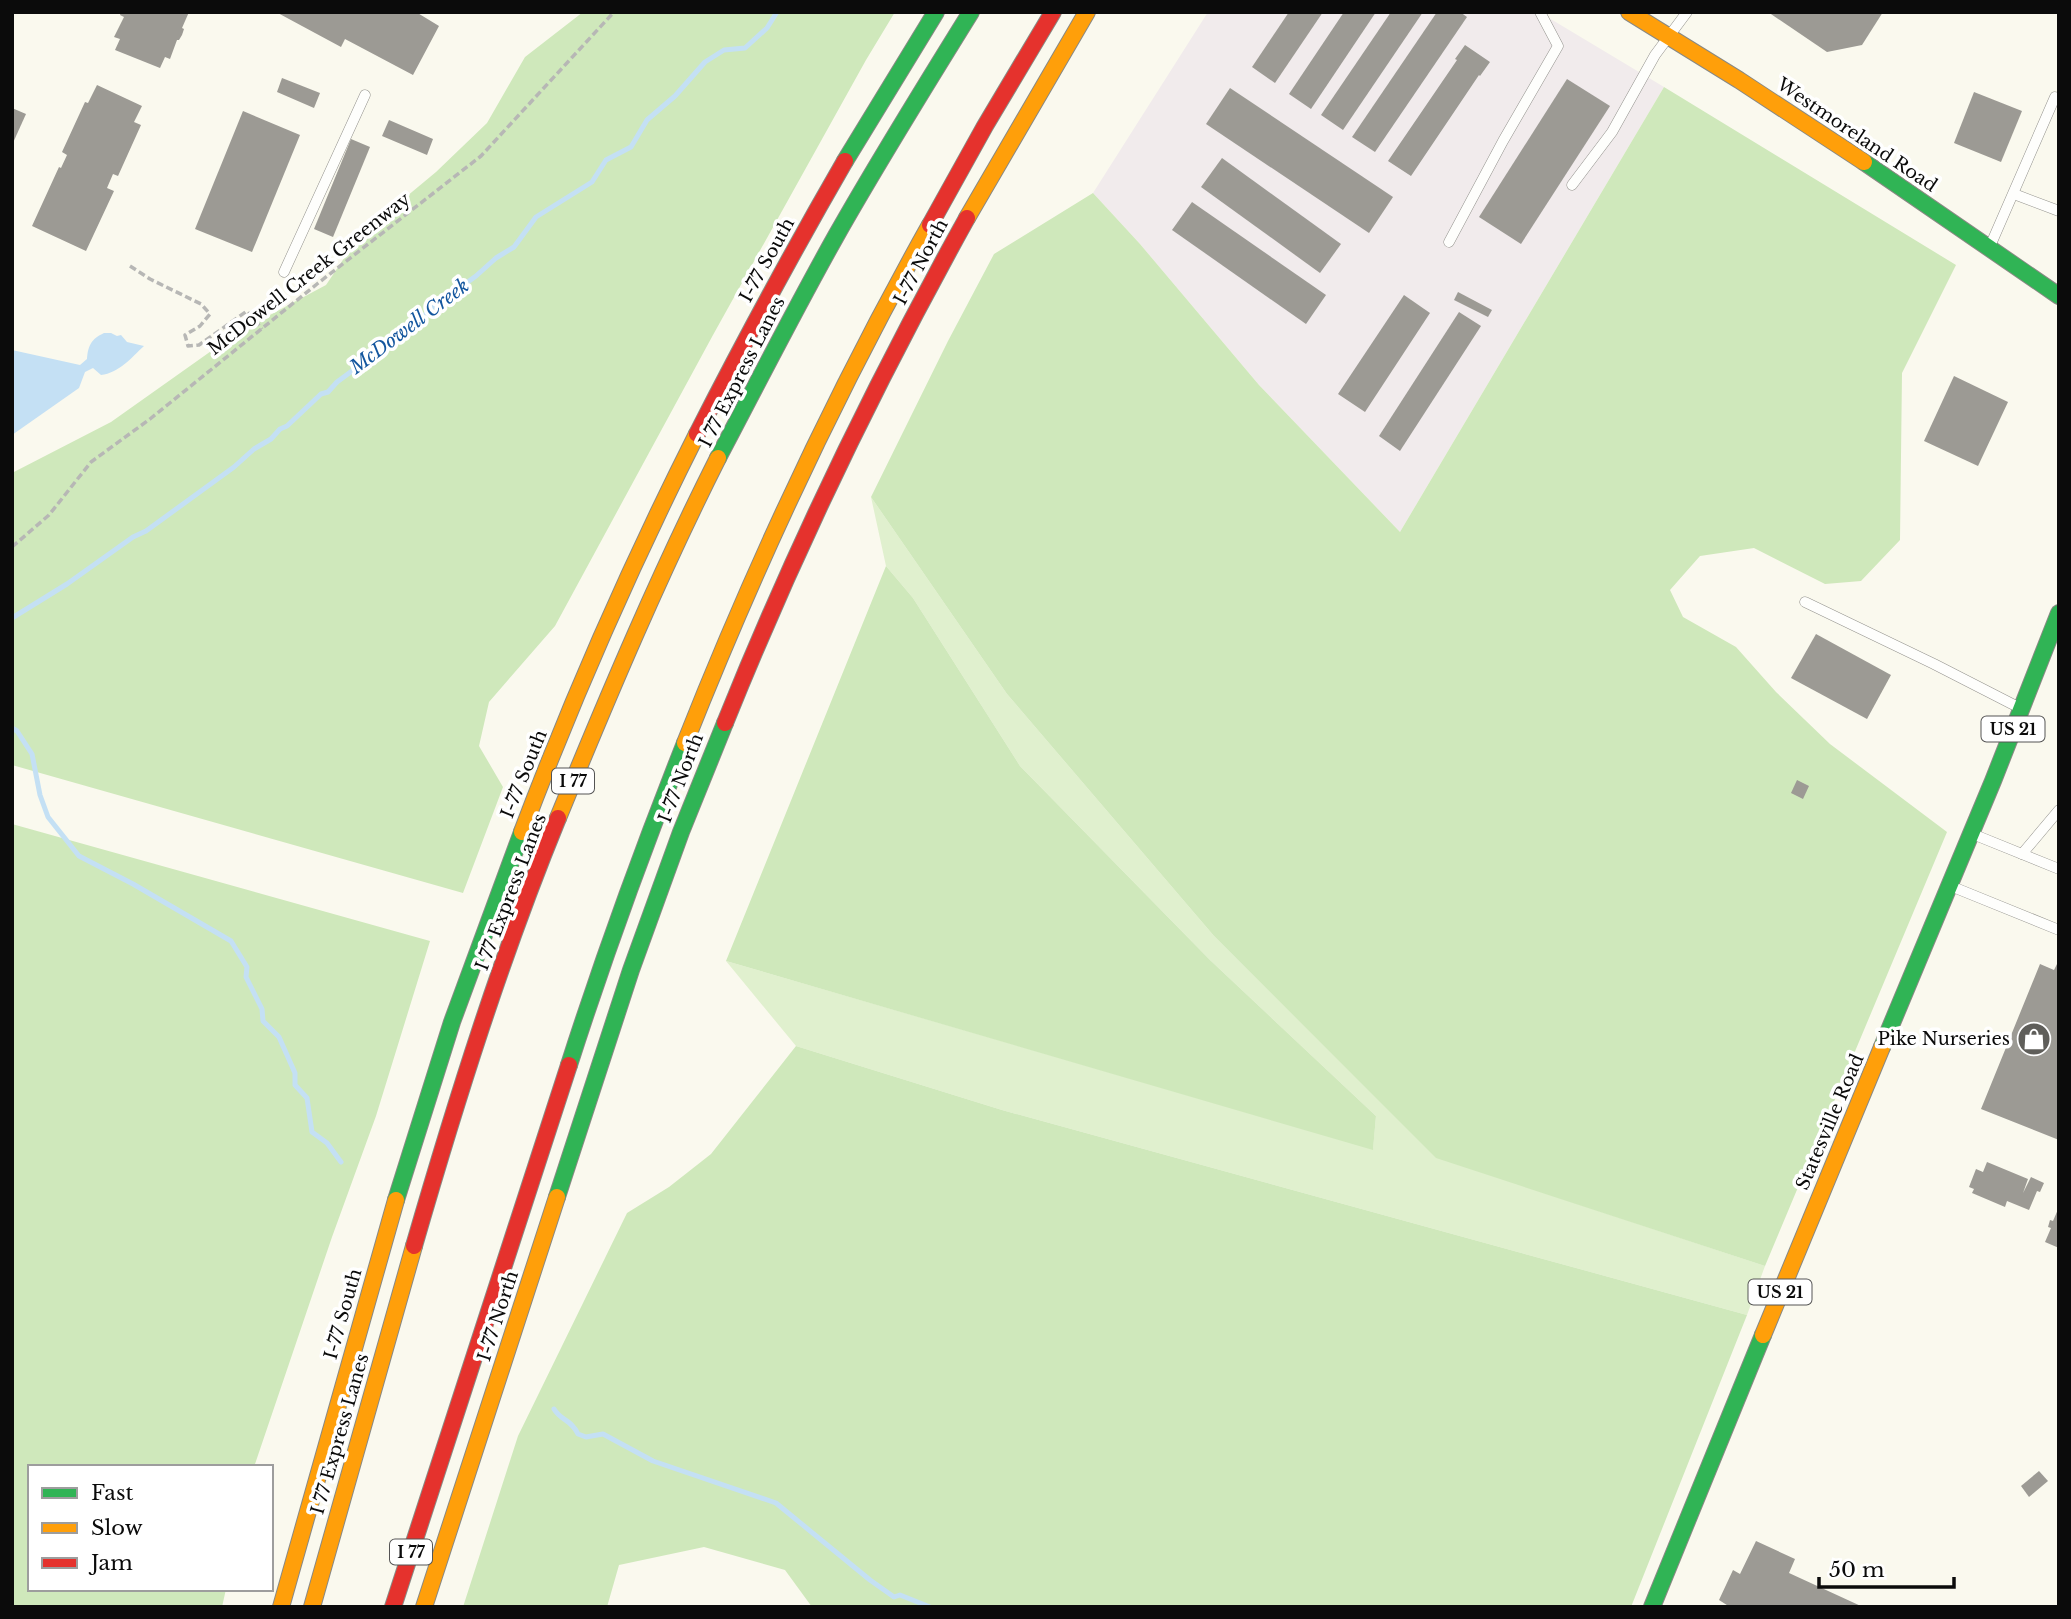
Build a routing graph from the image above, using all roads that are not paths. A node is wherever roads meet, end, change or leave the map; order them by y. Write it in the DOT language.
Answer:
graph roads {
  1 [pos="936,12"];
  2 [pos="971,12"];
  3 [pos="1052,12"];
  4 [pos="1087,12"];
  5 [pos="1540,12"];
  6 [pos="1629,12"];
  7 [pos="1687,12"];
  8 [pos="1669,36"];
  9 [pos="365,95"];
  10 [pos="2059,98"];
  11 [pos="1572,185"];
  12 [pos="2014,194"];
  13 [pos="2059,211"];
  14 [pos="1449,242"];
  15 [pos="1990,247"];
  16 [pos="284,272"];
  17 [pos="2059,296"];
  18 [pos="1805,602"];
  19 [pos="2059,613"];
  20 [pos="2021,708"];
  21 [pos="2059,810"];
  22 [pos="1971,834"];
  23 [pos="2022,854"];
  24 [pos="2059,869"];
  25 [pos="1950,886"];
  26 [pos="2059,930"];
  27 [pos="429,1497"];
  28 [pos="1660,1587"];
  29 [pos="281,1607"];
  30 [pos="312,1607"];
  31 [pos="393,1607"];
  32 [pos="409,1607"];
  33 [pos="424,1607"];
  34 [pos="1652,1607"];
  35 [pos="1663,1607"];
  1 -- 29 [label="main road, I-77 South / I 77"];
  2 -- 30 [label="main road, I 77 Express Lanes / I 77"];
  3 -- 27 [label="main road, I 77"];
  4 -- 33 [label="main road, I-77 North / I 77"];
  5 -- 14 [label="lane"];
  6 -- 8 [label="main road, Westmoreland Road"];
  7 -- 8 [label="lane"];
  8 -- 11 [label="lane"];
  8 -- 15 [label="main road, Westmoreland Road"];
  9 -- 16 [label="lane"];
  10 -- 12 [label="lane"];
  12 -- 13 [label="lane"];
  12 -- 15 [label="lane"];
  15 -- 17 [label="main road, Westmoreland Road"];
  18 -- 20 [label="lane"];
  19 -- 20 [label="main road, Statesville Road / US 21"];
  20 -- 22 [label="main road, Statesville Road / US 21"];
  21 -- 23 [label="lane"];
  22 -- 23 [label="lane"];
  22 -- 25 [label="main road, Statesville Road / US 21"];
  23 -- 24 [label="lane"];
  25 -- 26 [label="lane"];
  25 -- 28 [label="main road, Statesville Road / US 21"];
  27 -- 31 [label="main road, I 77"];
  27 -- 32 [label="main road"];
  28 -- 34 [label="main road, Statesville Road / US 21"];
  28 -- 35 [label="lane"];
}
